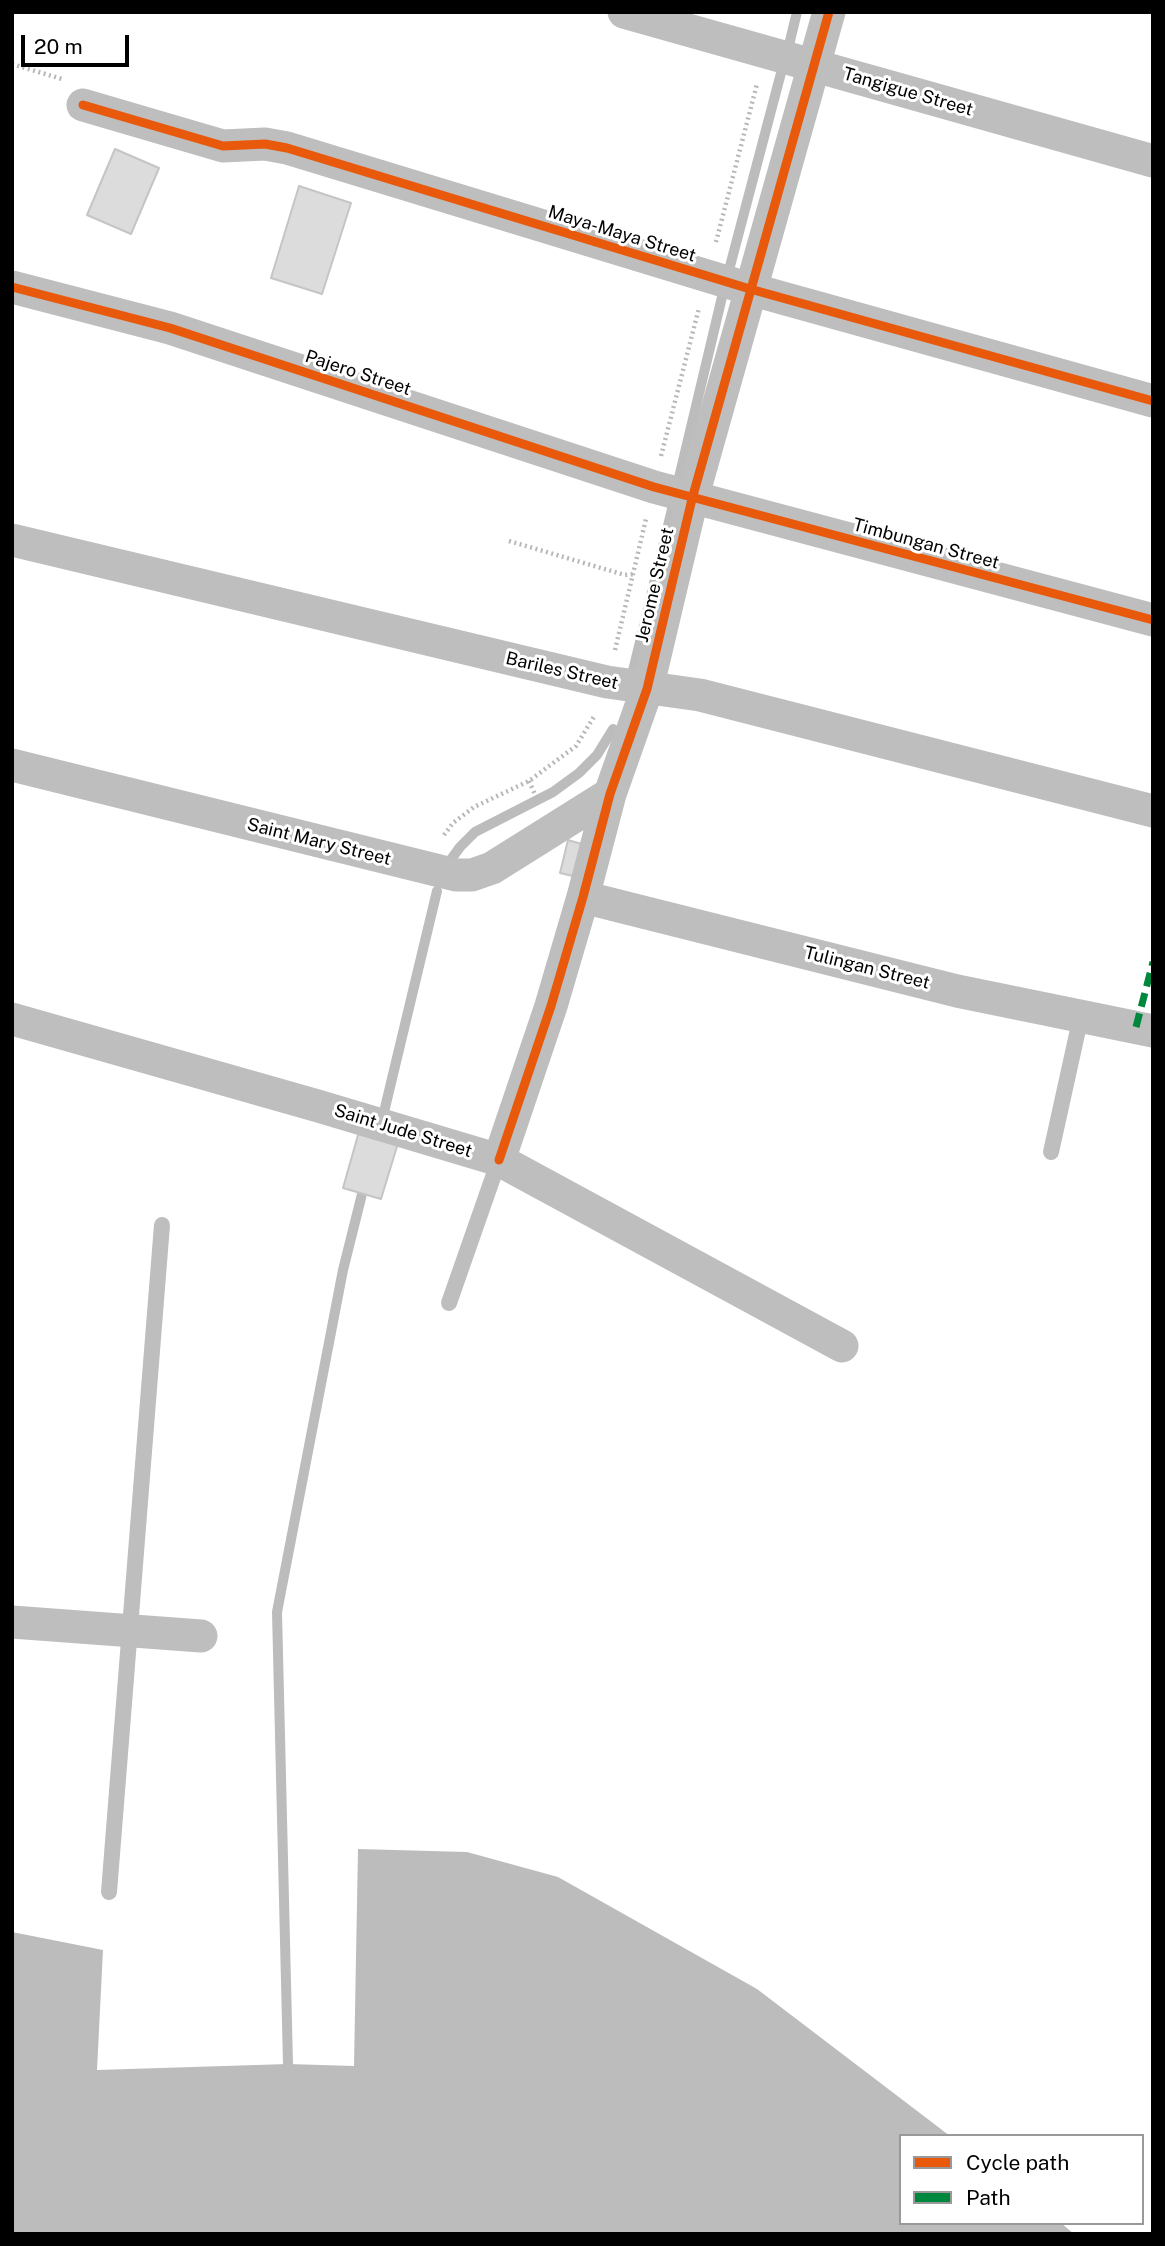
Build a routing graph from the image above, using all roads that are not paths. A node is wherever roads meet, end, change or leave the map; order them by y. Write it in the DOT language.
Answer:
graph roads {
  1 [pos="624,12"];
  2 [pos="830,12"];
  3 [pos="814,66"];
  4 [pos="83,105"];
  5 [pos="1153,161"];
  6 [pos="12,287"];
  7 [pos="750,289"];
  8 [pos="1153,401"];
  9 [pos="692,499"];
  10 [pos="12,540"];
  11 [pos="1153,620"];
  12 [pos="648,689"];
  13 [pos="12,765"];
  14 [pos="610,794"];
  15 [pos="1153,811"];
  16 [pos="583,897"];
  17 [pos="1081,1016"];
  18 [pos="12,1019"];
  19 [pos="1153,1031"];
  20 [pos="1051,1152"];
  21 [pos="499,1160"];
  22 [pos="162,1225"];
  23 [pos="449,1303"];
  24 [pos="842,1346"];
  25 [pos="12,1622"];
  26 [pos="130,1631"];
  27 [pos="201,1636"];
  28 [pos="110,1892"];
  1 -- 3 [label="street, Tangigue Street"];
  2 -- 3 [label="street, Jerome Street"];
  3 -- 5 [label="street, Tangigue Street"];
  3 -- 7 [label="street, Jerome Street"];
  4 -- 7 [label="street, Maya-Maya Street"];
  6 -- 9 [label="street, Pajero Street"];
  7 -- 8 [label="street, Maya-Maya Street"];
  7 -- 9 [label="street, Jerome Street"];
  9 -- 11 [label="street, Timbungan Street"];
  9 -- 12 [label="street, Jerome Street"];
  10 -- 12 [label="street, Bariles Street"];
  12 -- 14 [label="street, Jerome Street"];
  12 -- 15 [label="street, Bariles Street"];
  13 -- 14 [label="street, Saint Mary Street"];
  14 -- 16 [label="street, Jerome Street"];
  16 -- 17 [label="street, Tulingan Street"];
  16 -- 21 [label="street, Jerome Street"];
  17 -- 19 [label="street, Tulingan Street"];
  17 -- 20 [label="lane"];
  18 -- 21 [label="street, Saint Jude Street"];
  21 -- 23 [label="lane"];
  21 -- 24 [label="street, Saint Jude Street"];
  22 -- 26 [label="lane"];
  25 -- 26 [label="street"];
  26 -- 27 [label="street"];
  26 -- 28 [label="lane"];
}
